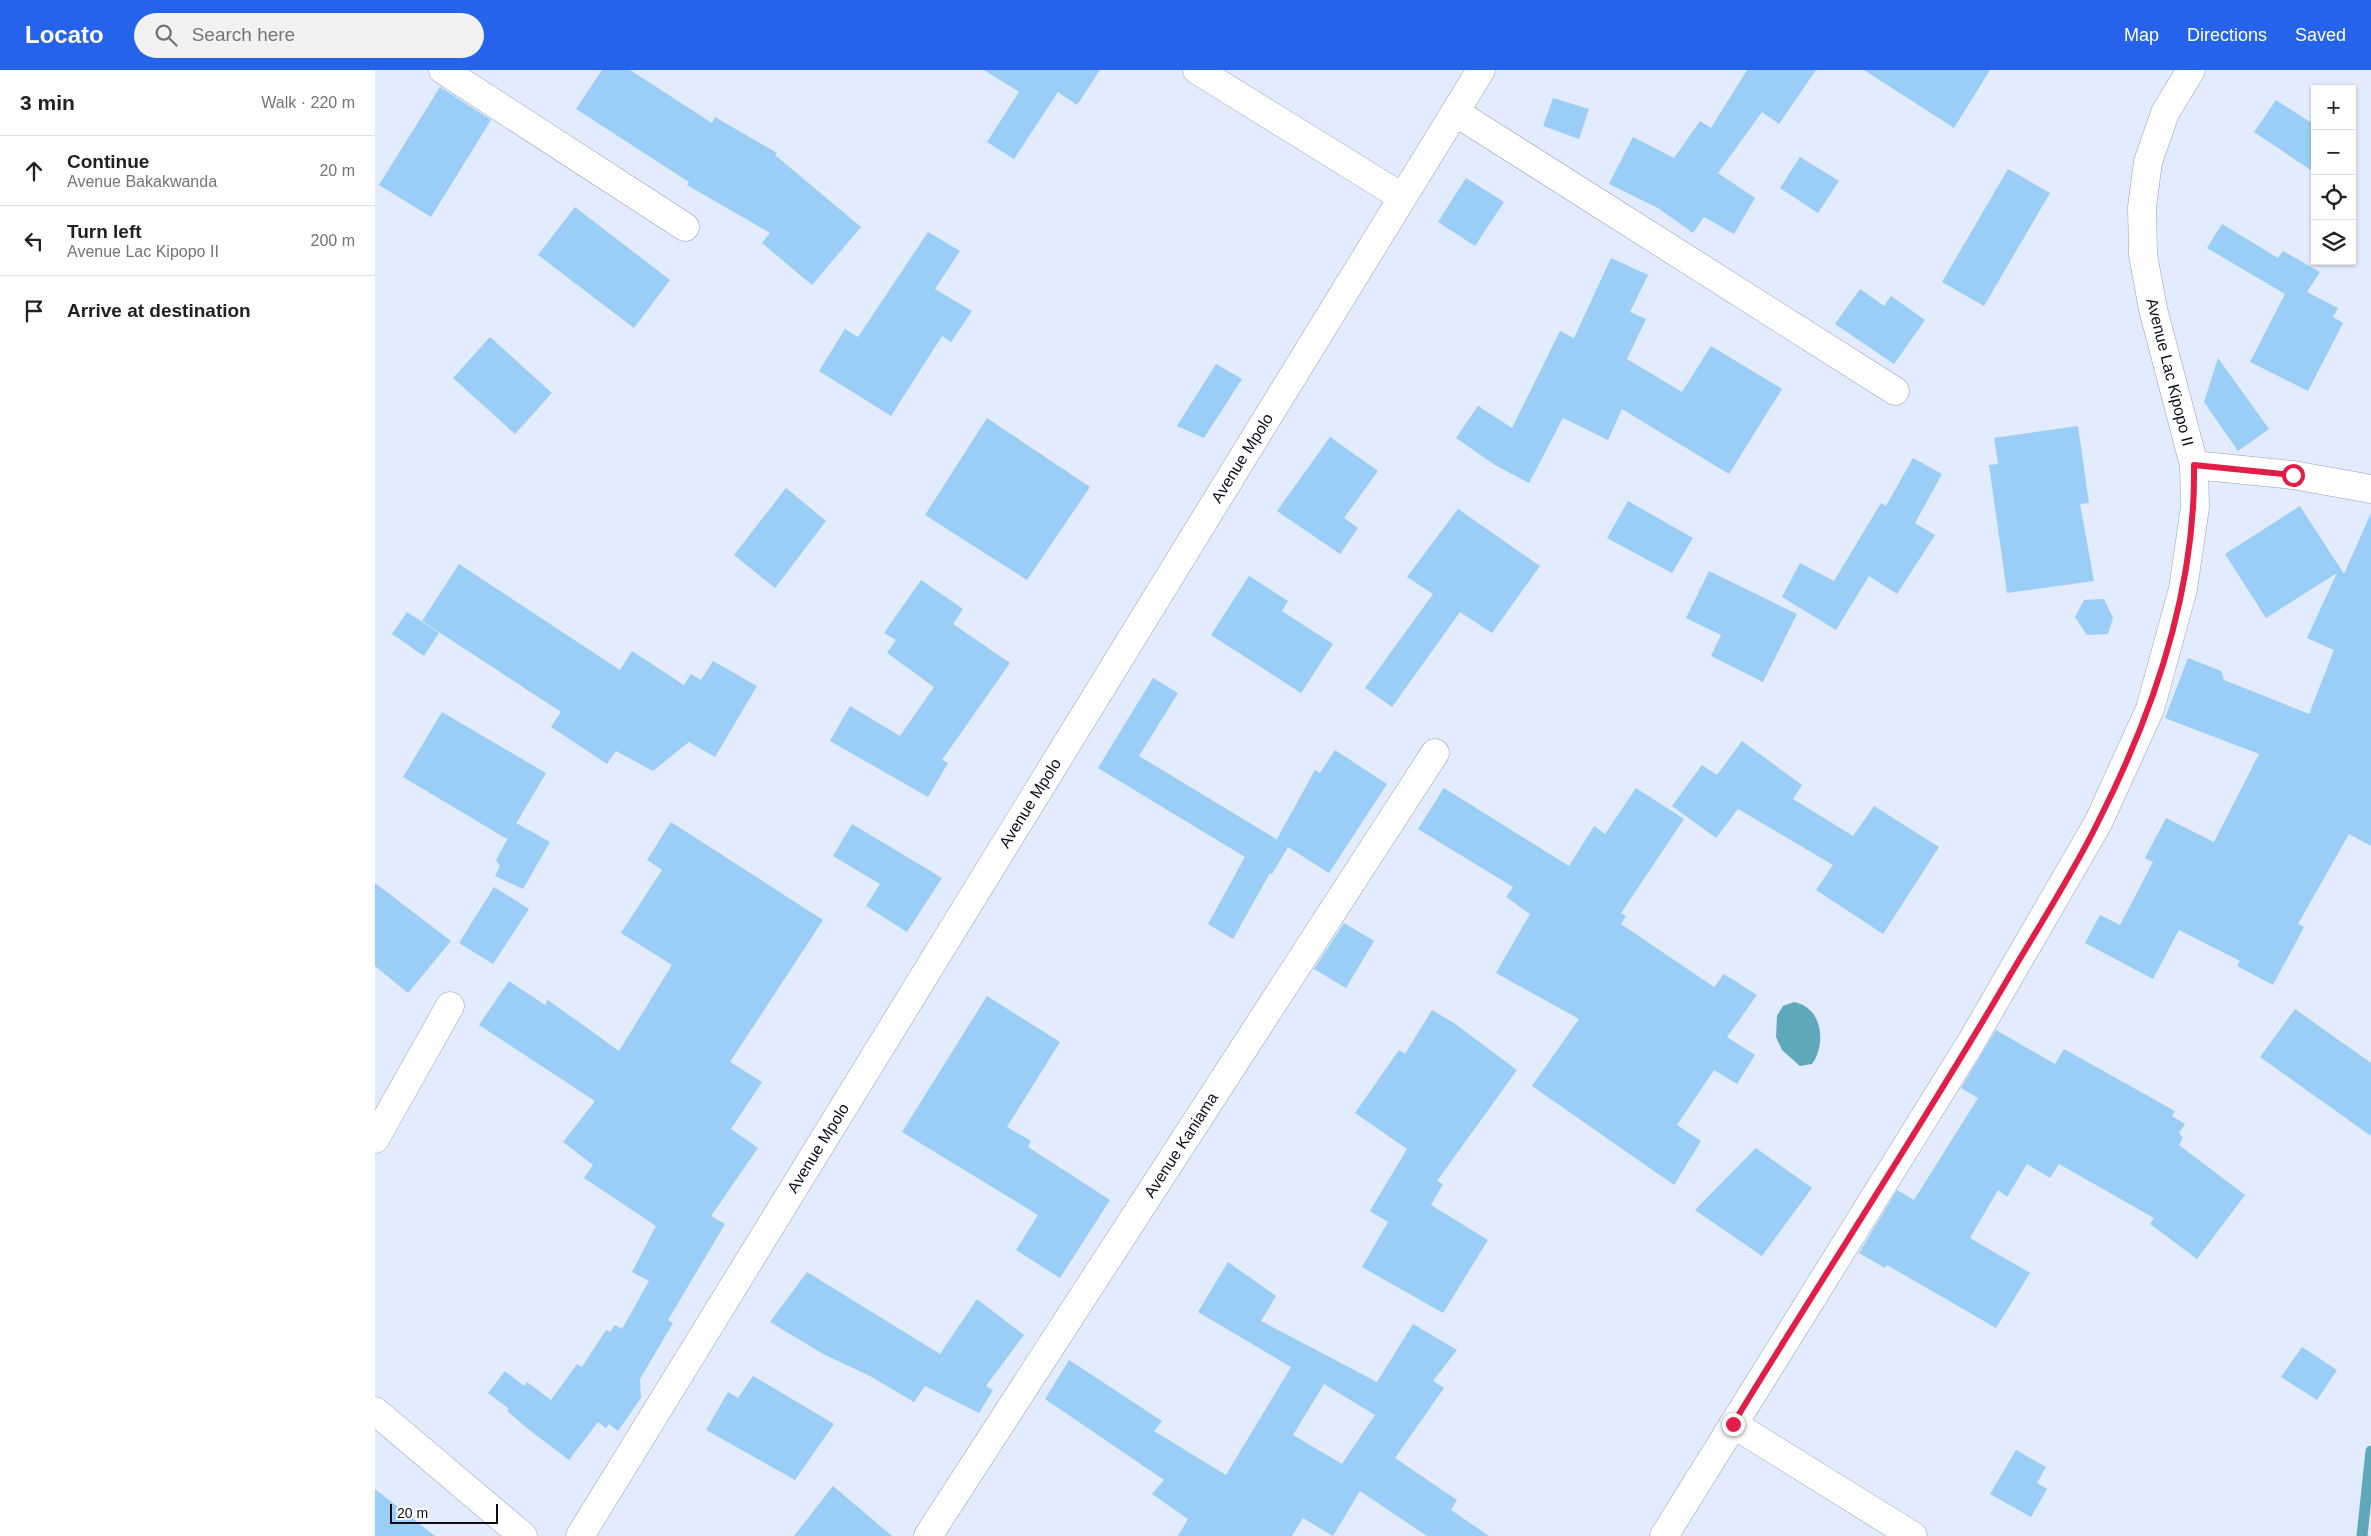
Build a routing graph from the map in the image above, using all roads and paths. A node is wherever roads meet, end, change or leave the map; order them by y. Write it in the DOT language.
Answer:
graph roads {
  1 [pos="443,70"];
  2 [pos="1197,70"];
  3 [pos="1481,70"];
  4 [pos="2191,70"];
  5 [pos="1455,112"];
  6 [pos="1402,197"];
  7 [pos="685,227"];
  8 [pos="1895,390"];
  9 [pos="2194,465"];
  10 [pos="2371,489"];
  11 [pos="1435,753"];
  12 [pos="450,1006"];
  13 [pos="375,1138"];
  14 [pos="375,1412"];
  15 [pos="1733,1424"];
  16 [pos="523,1536"];
  17 [pos="580,1536"];
  18 [pos="928,1536"];
  19 [pos="1664,1536"];
  20 [pos="1913,1536"];
  1 -- 7 [label="street"];
  2 -- 6 [label="street"];
  3 -- 5 [label="street, Avenue Mpolo"];
  4 -- 9 [label="street, Avenue Lac Kipopo II"];
  5 -- 6 [label="street, Avenue Mpolo"];
  5 -- 8 [label="street"];
  6 -- 17 [label="street, Avenue Mpolo"];
  9 -- 10 [label="street"];
  9 -- 15 [label="street, Avenue Lac Kipopo II"];
  11 -- 18 [label="street, Avenue Kaniama"];
  12 -- 13 [label="street"];
  14 -- 16 [label="street"];
  15 -- 19 [label="street, Avenue Lac Kipopo II"];
  15 -- 20 [label="street"];
}
